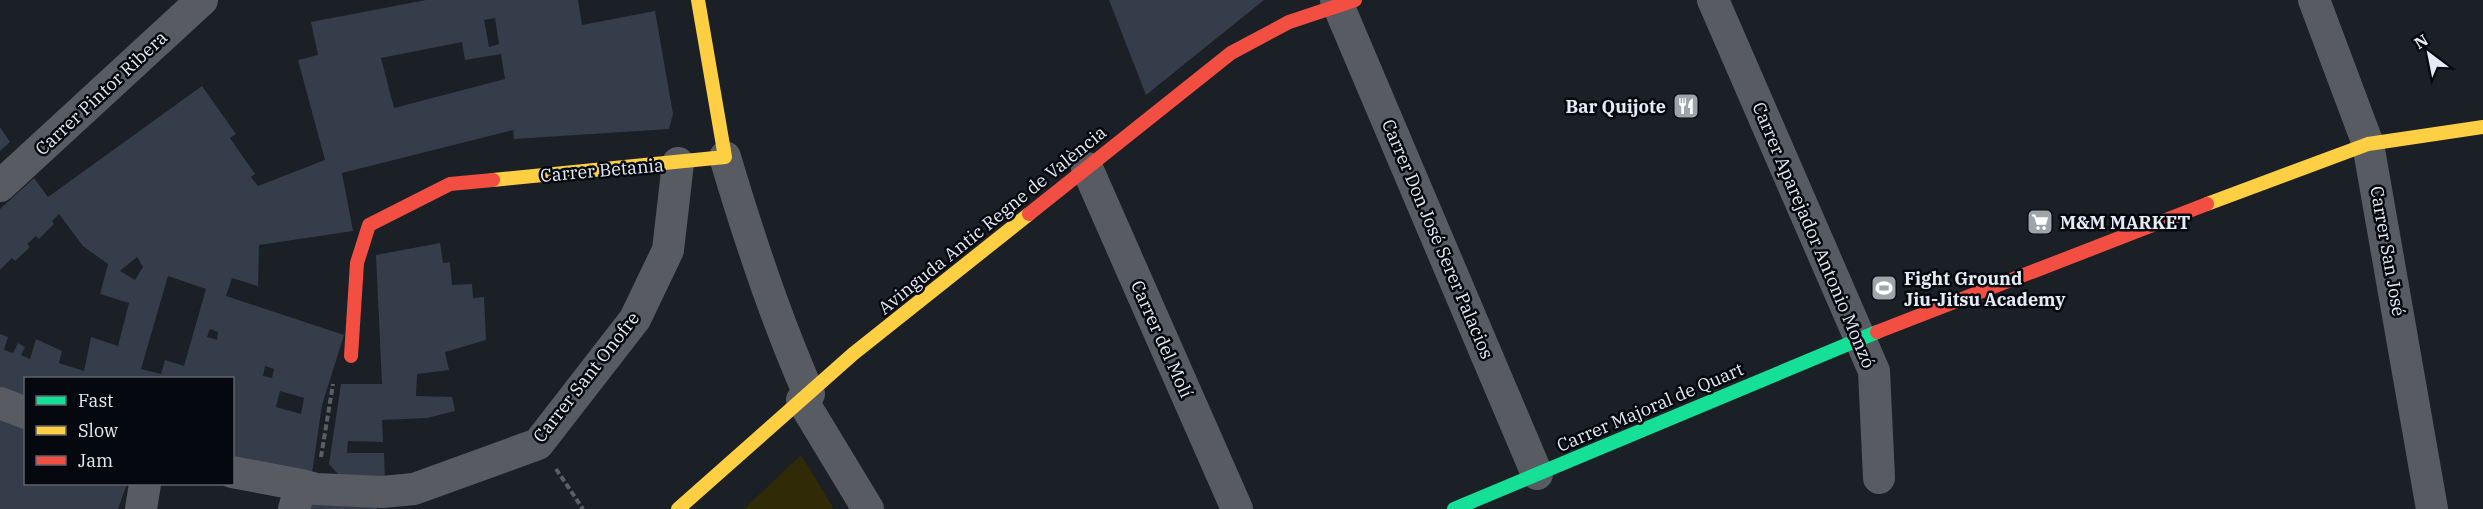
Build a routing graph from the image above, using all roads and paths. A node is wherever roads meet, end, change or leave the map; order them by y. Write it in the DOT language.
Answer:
graph roads {
  1 [pos="202,0"];
  2 [pos="698,0"];
  3 [pos="1713,0"];
  4 [pos="2314,0"];
  5 [pos="1344,2"];
  6 [pos="2483,127"];
  7 [pos="2368,144"];
  8 [pos="725,157"];
  9 [pos="678,163"];
  10 [pos="1087,168"];
  11 [pos="0,186"];
  12 [pos="1860,339"];
  13 [pos="351,356"];
  14 [pos="806,397"];
  15 [pos="0,404"];
  16 [pos="24,411"];
  17 [pos="538,444"];
  18 [pos="234,473"];
  19 [pos="1537,474"];
  20 [pos="1879,478"];
  21 [pos="145,485"];
  22 [pos="304,494"];
  23 [pos="141,509"];
  24 [pos="583,509"];
  25 [pos="678,509"];
  26 [pos="868,509"];
  27 [pos="1237,509"];
  28 [pos="1454,509"];
  29 [pos="2432,509"];
  1 -- 11 [label="street, Carrer Pintor Ribera"];
  2 -- 8 [label="street"];
  3 -- 12 [label="street, Carrer Aparejador Antonio Monzó"];
  4 -- 7 [label="street, Carrer San José"];
  5 -- 10 [label="street, Avinguda Antic Regne de València"];
  5 -- 19 [label="street, Carrer Don José Serer Palacios"];
  6 -- 7 [label="street, Carrer Majoral de Quart"];
  7 -- 12 [label="street, Carrer Majoral de Quart"];
  7 -- 29 [label="street, Carrer San José"];
  8 -- 9 [label="street, Carrer Betania"];
  8 -- 14 [label="street"];
  9 -- 13 [label="street, Carrer Betania"];
  9 -- 17 [label="street, Carrer Sant Onofre"];
  10 -- 14 [label="street, Avinguda Antic Regne de València"];
  10 -- 27 [label="street, Carrer del Molí"];
  12 -- 19 [label="street, Carrer Majoral de Quart"];
  12 -- 20 [label="street, Carrer Aparejador Antonio Monzó"];
  13 -- 22 [label="path"];
  14 -- 25 [label="street, Avinguda Antic Regne de València"];
  14 -- 26 [label="street"];
  15 -- 16 [label="street"];
  17 -- 22 [label="street, Carrer Sant Onofre"];
  17 -- 24 [label="path"];
  18 -- 22 [label="street, Carrer Sant Onofre"];
  19 -- 28 [label="street, Carrer Majoral de Quart"];
  21 -- 23 [label="street"];
}
